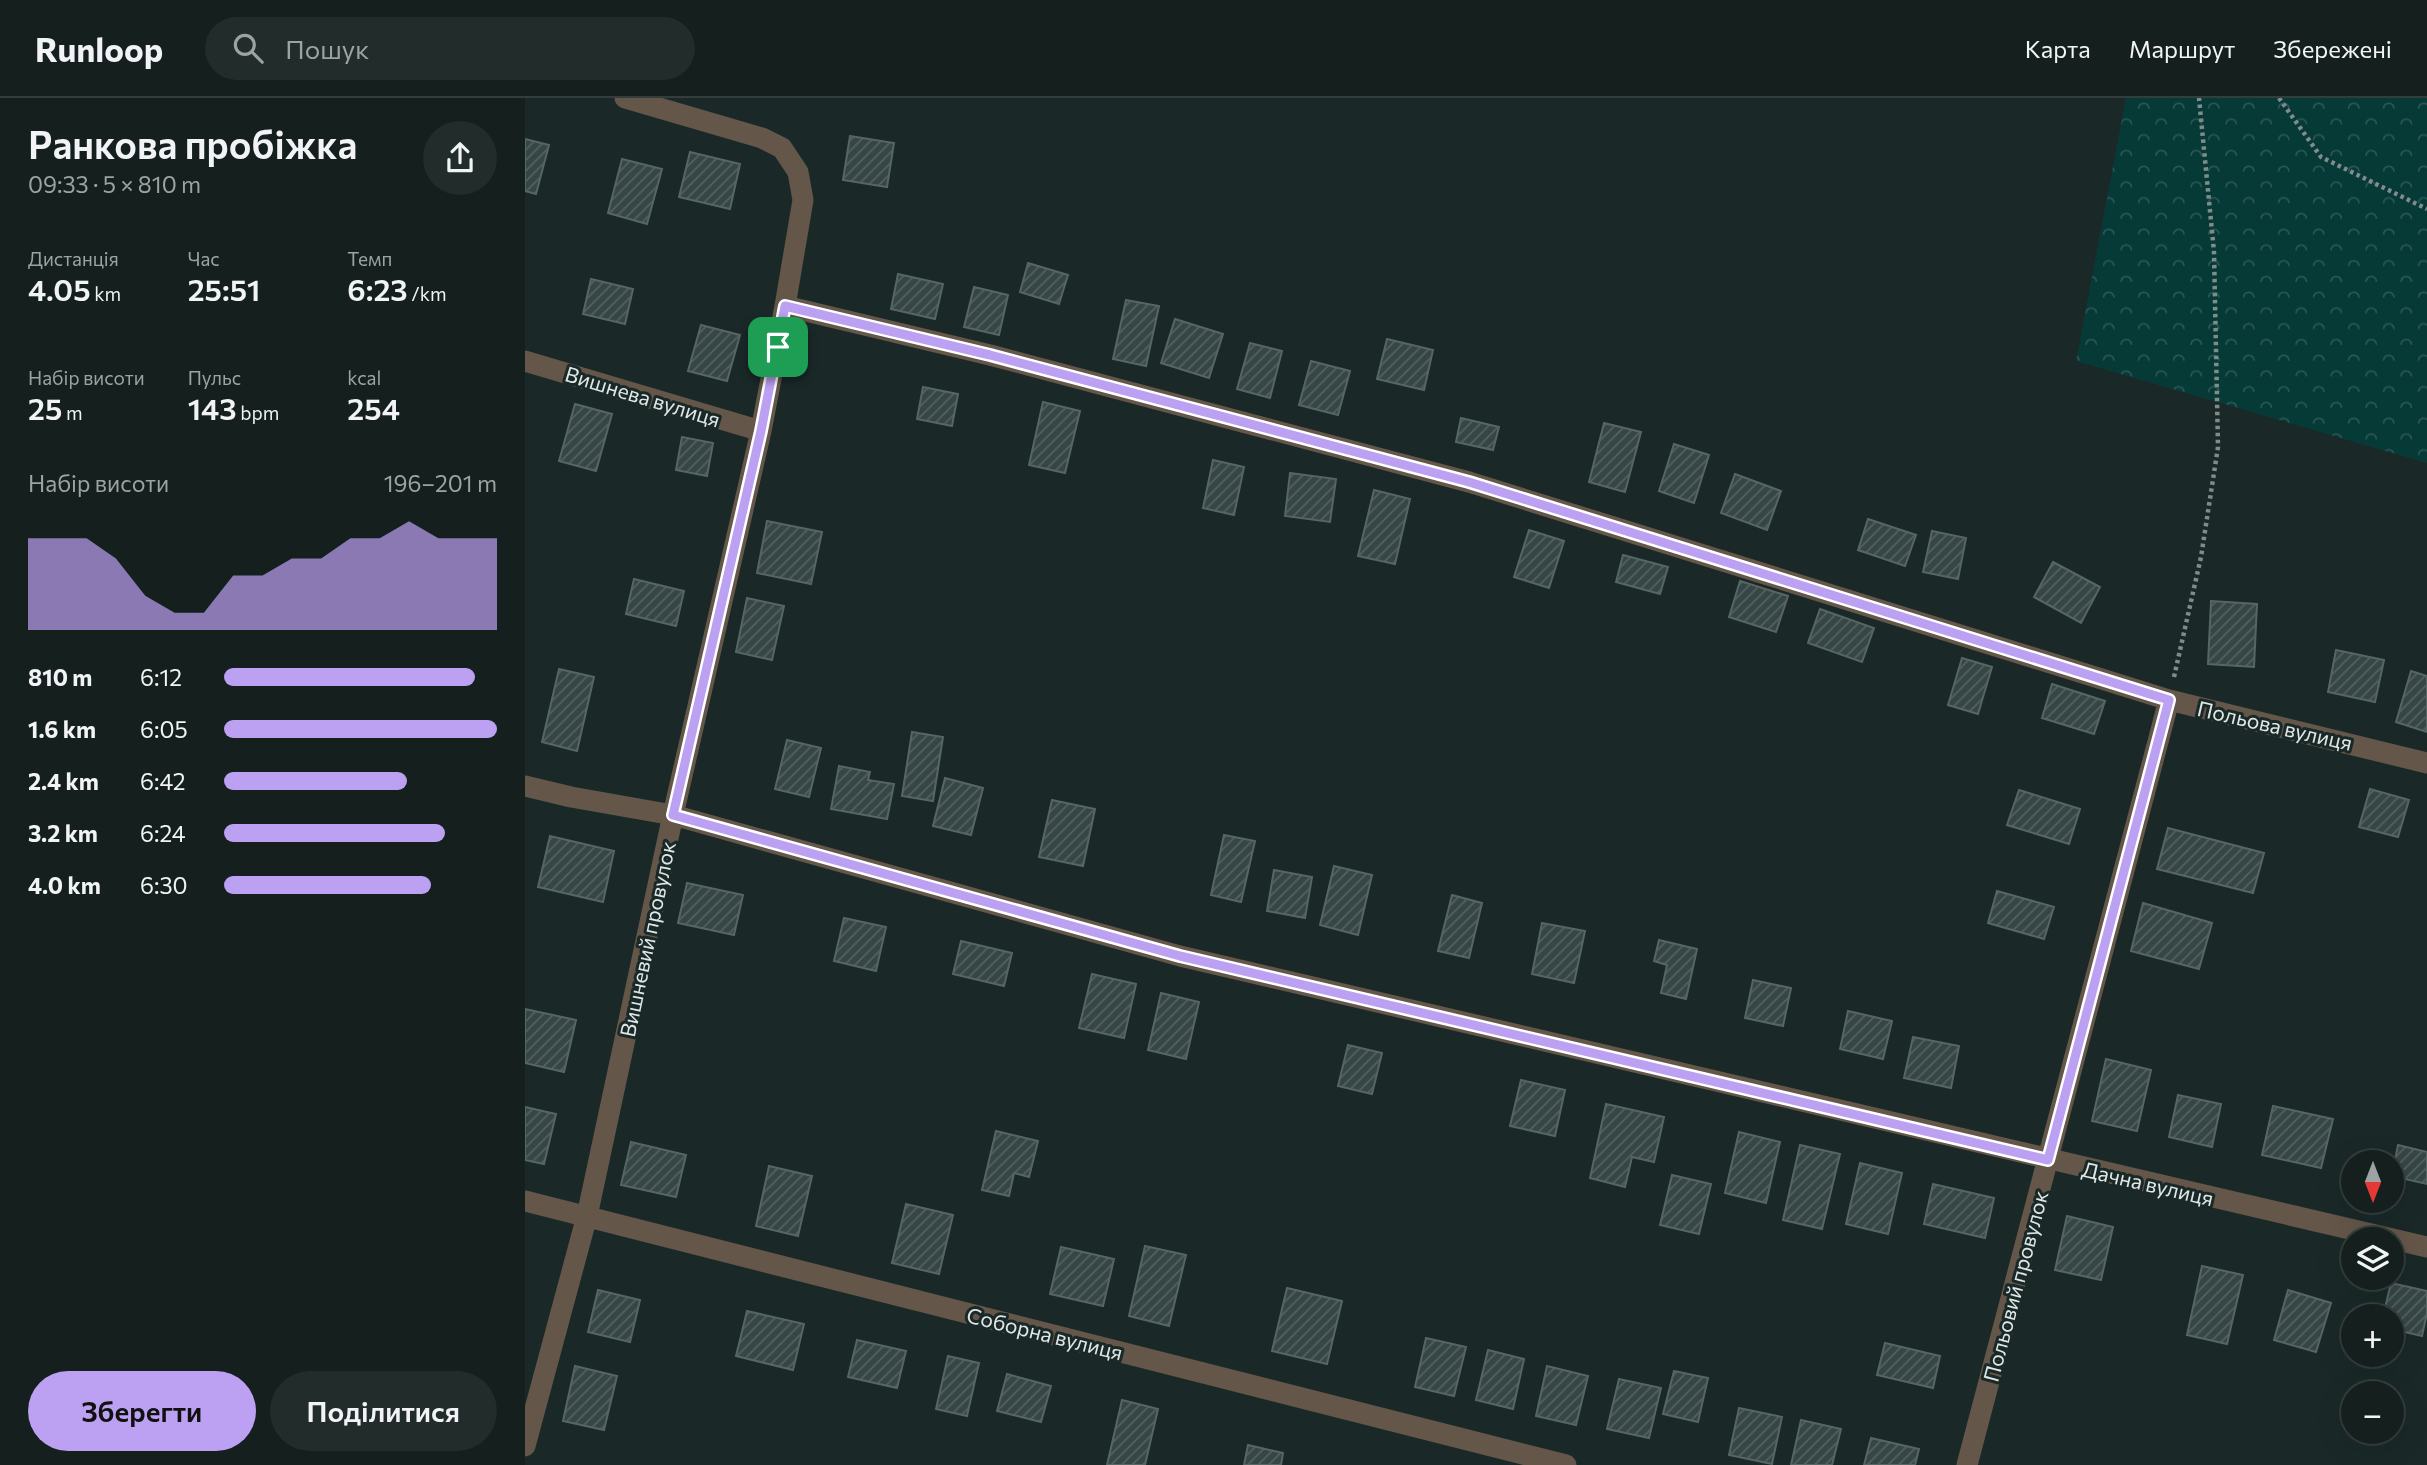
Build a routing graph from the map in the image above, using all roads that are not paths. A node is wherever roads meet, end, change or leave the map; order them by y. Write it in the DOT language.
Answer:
graph roads {
  1 [pos="625,98"];
  2 [pos="785,306"];
  3 [pos="525,361"];
  4 [pos="761,431"];
  5 [pos="2169,700"];
  6 [pos="2427,764"];
  7 [pos="525,786"];
  8 [pos="673,815"];
  9 [pos="2048,1160"];
  10 [pos="525,1201"];
  11 [pos="587,1216"];
  12 [pos="2427,1247"];
  13 [pos="525,1446"];
  14 [pos="1566,1465"];
  15 [pos="1968,1465"];
  1 -- 2 [label="street"];
  2 -- 4 [label="street, Вишневий провулок"];
  2 -- 5 [label="street, Польова вулиця"];
  3 -- 4 [label="street, Вишнева вулиця"];
  4 -- 8 [label="street, Вишневий провулок"];
  5 -- 6 [label="street, Польова вулиця"];
  5 -- 9 [label="street, Польовий провулок"];
  7 -- 8 [label="street, Дачна вулиця"];
  8 -- 9 [label="street, Дачна вулиця"];
  8 -- 11 [label="street, Вишневий провулок"];
  9 -- 12 [label="street, Дачна вулиця"];
  9 -- 15 [label="street, Польовий провулок"];
  10 -- 11 [label="street, Соборна вулиця"];
  11 -- 13 [label="street, Вишневий провулок"];
  11 -- 14 [label="street, Соборна вулиця"];
}
